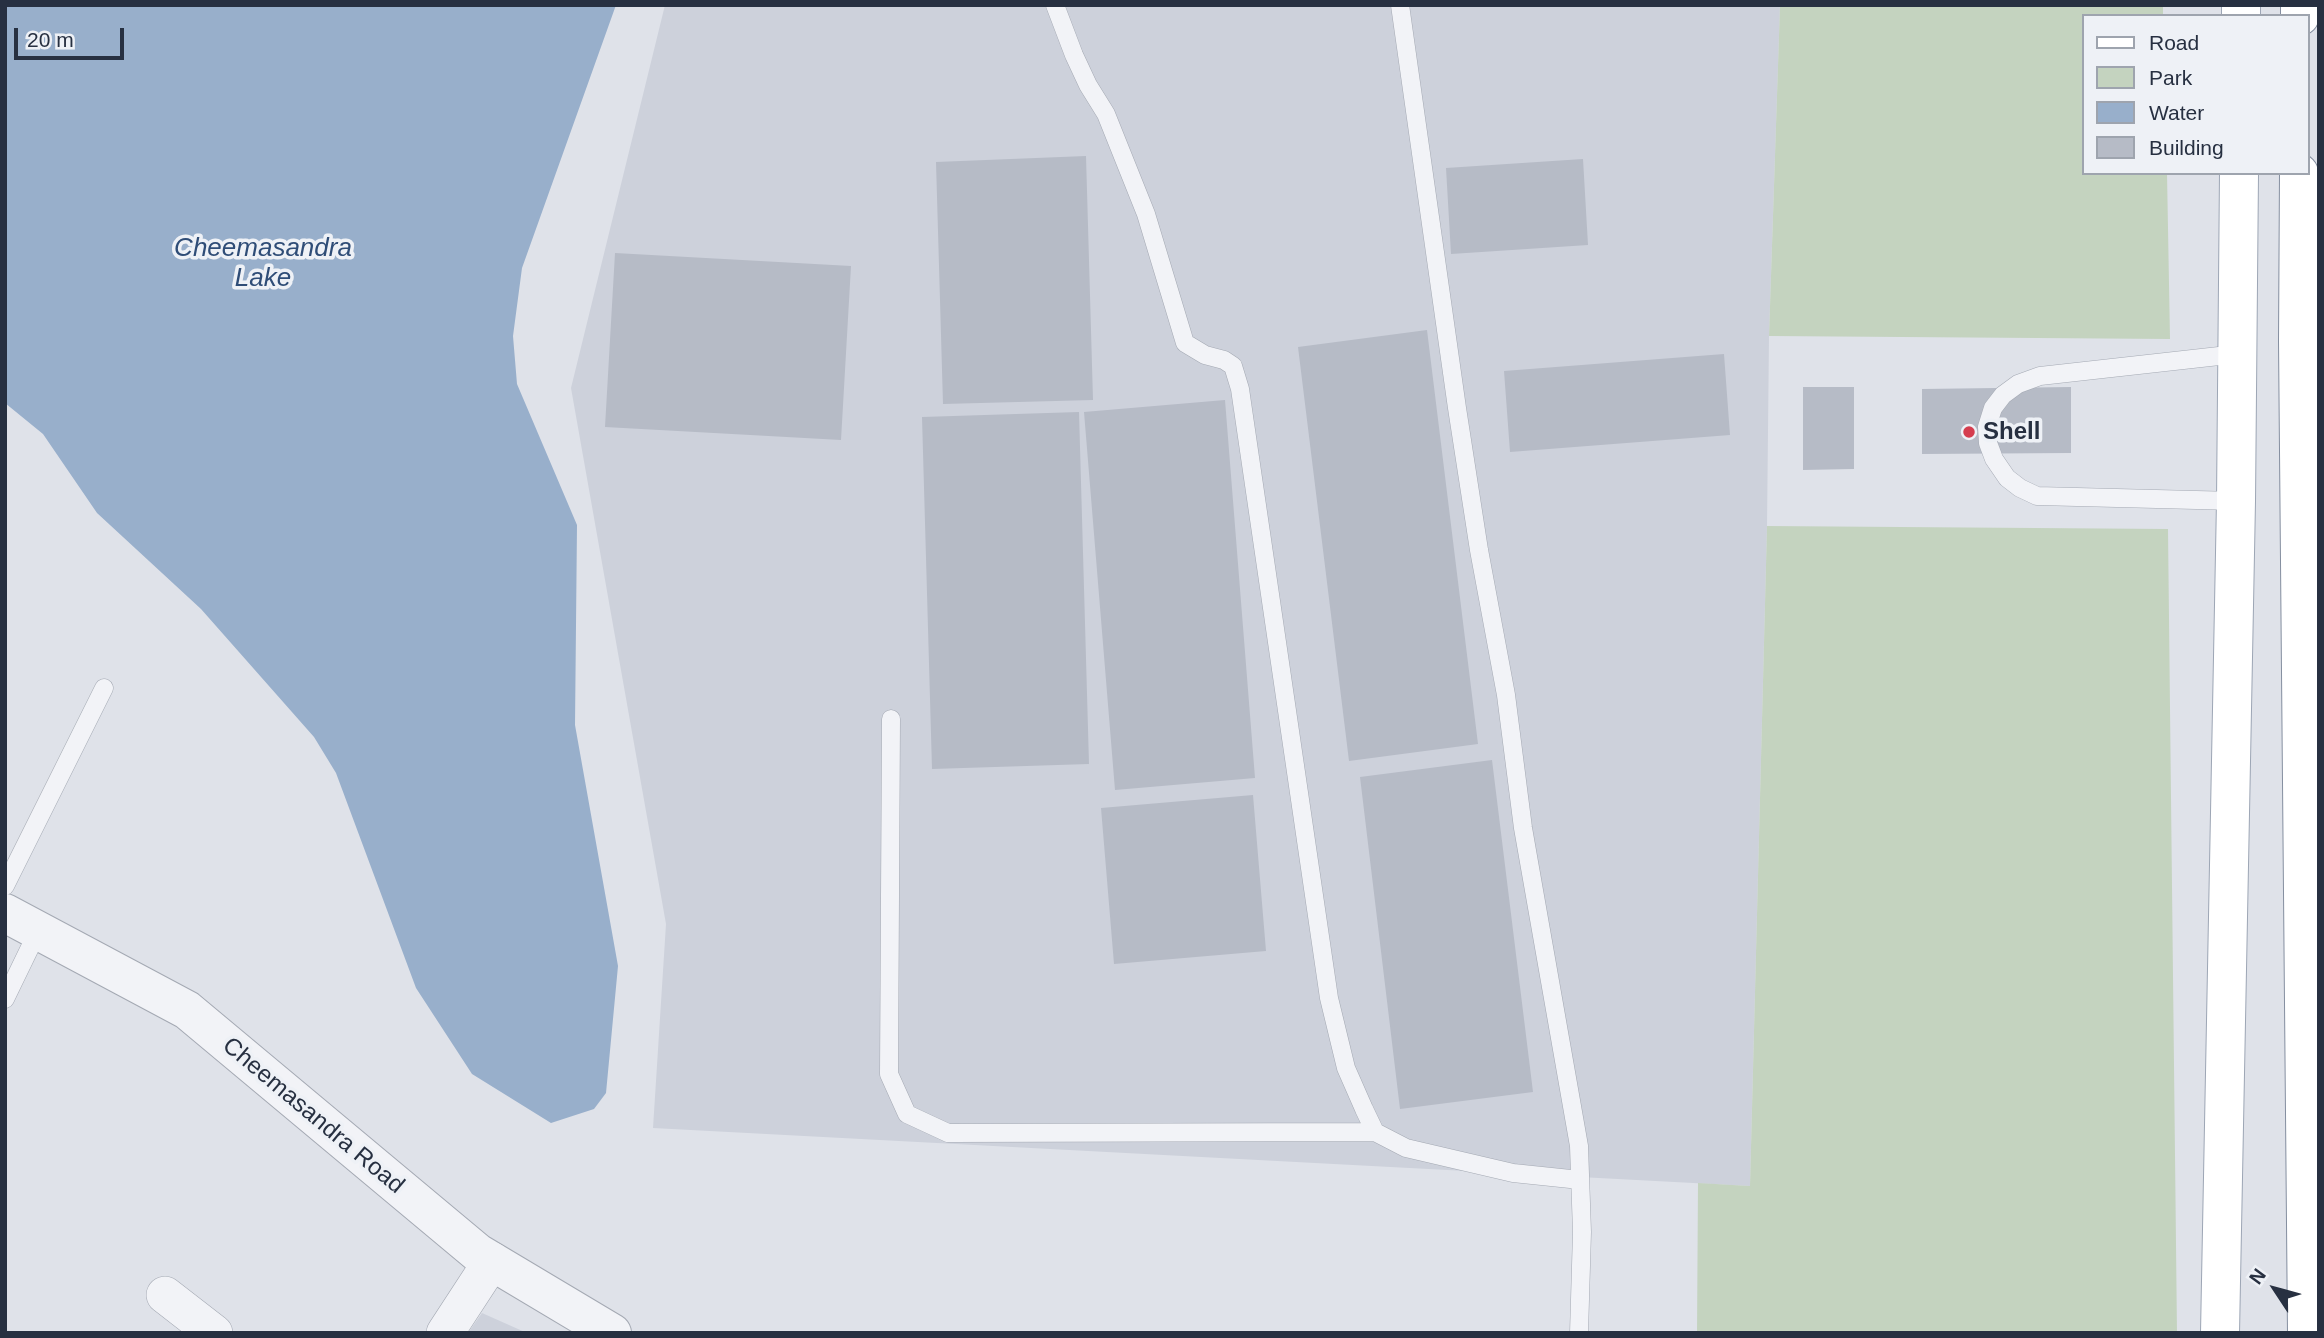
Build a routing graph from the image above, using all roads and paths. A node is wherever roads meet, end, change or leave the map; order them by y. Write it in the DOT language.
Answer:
graph roads {
  1 [pos="1055,5"];
  2 [pos="1401,5"];
  3 [pos="2239,175"];
  4 [pos="2299,175"];
  5 [pos="2237,354"];
  6 [pos="2236,501"];
  7 [pos="104,688"];
  8 [pos="891,719"];
  9 [pos="5,886"];
  10 [pos="5,913"];
  11 [pos="38,931"];
  12 [pos="5,999"];
  13 [pos="1376,1132"];
  14 [pos="1580,1180"];
  15 [pos="492,1261"];
  16 [pos="165,1295"];
  17 [pos="214,1333"];
  18 [pos="445,1333"];
  19 [pos="612,1333"];
  20 [pos="1579,1333"];
  21 [pos="2220,1333"];
  22 [pos="2308,1333"];
  1 -- 13 [label="lane"];
  2 -- 14 [label="lane"];
  3 -- 5 [label="main road"];
  4 -- 22 [label="main road"];
  5 -- 6 [label="main road"];
  5 -- 6 [label="lane"];
  6 -- 21 [label="main road"];
  7 -- 9 [label="lane"];
  8 -- 13 [label="lane"];
  10 -- 11 [label="street, Cheemasandra Road"];
  11 -- 12 [label="lane"];
  11 -- 15 [label="street, Cheemasandra Road"];
  13 -- 14 [label="lane"];
  14 -- 20 [label="lane"];
  15 -- 18 [label="street"];
  15 -- 19 [label="street, Cheemasandra Road"];
  16 -- 17 [label="street"];
}
